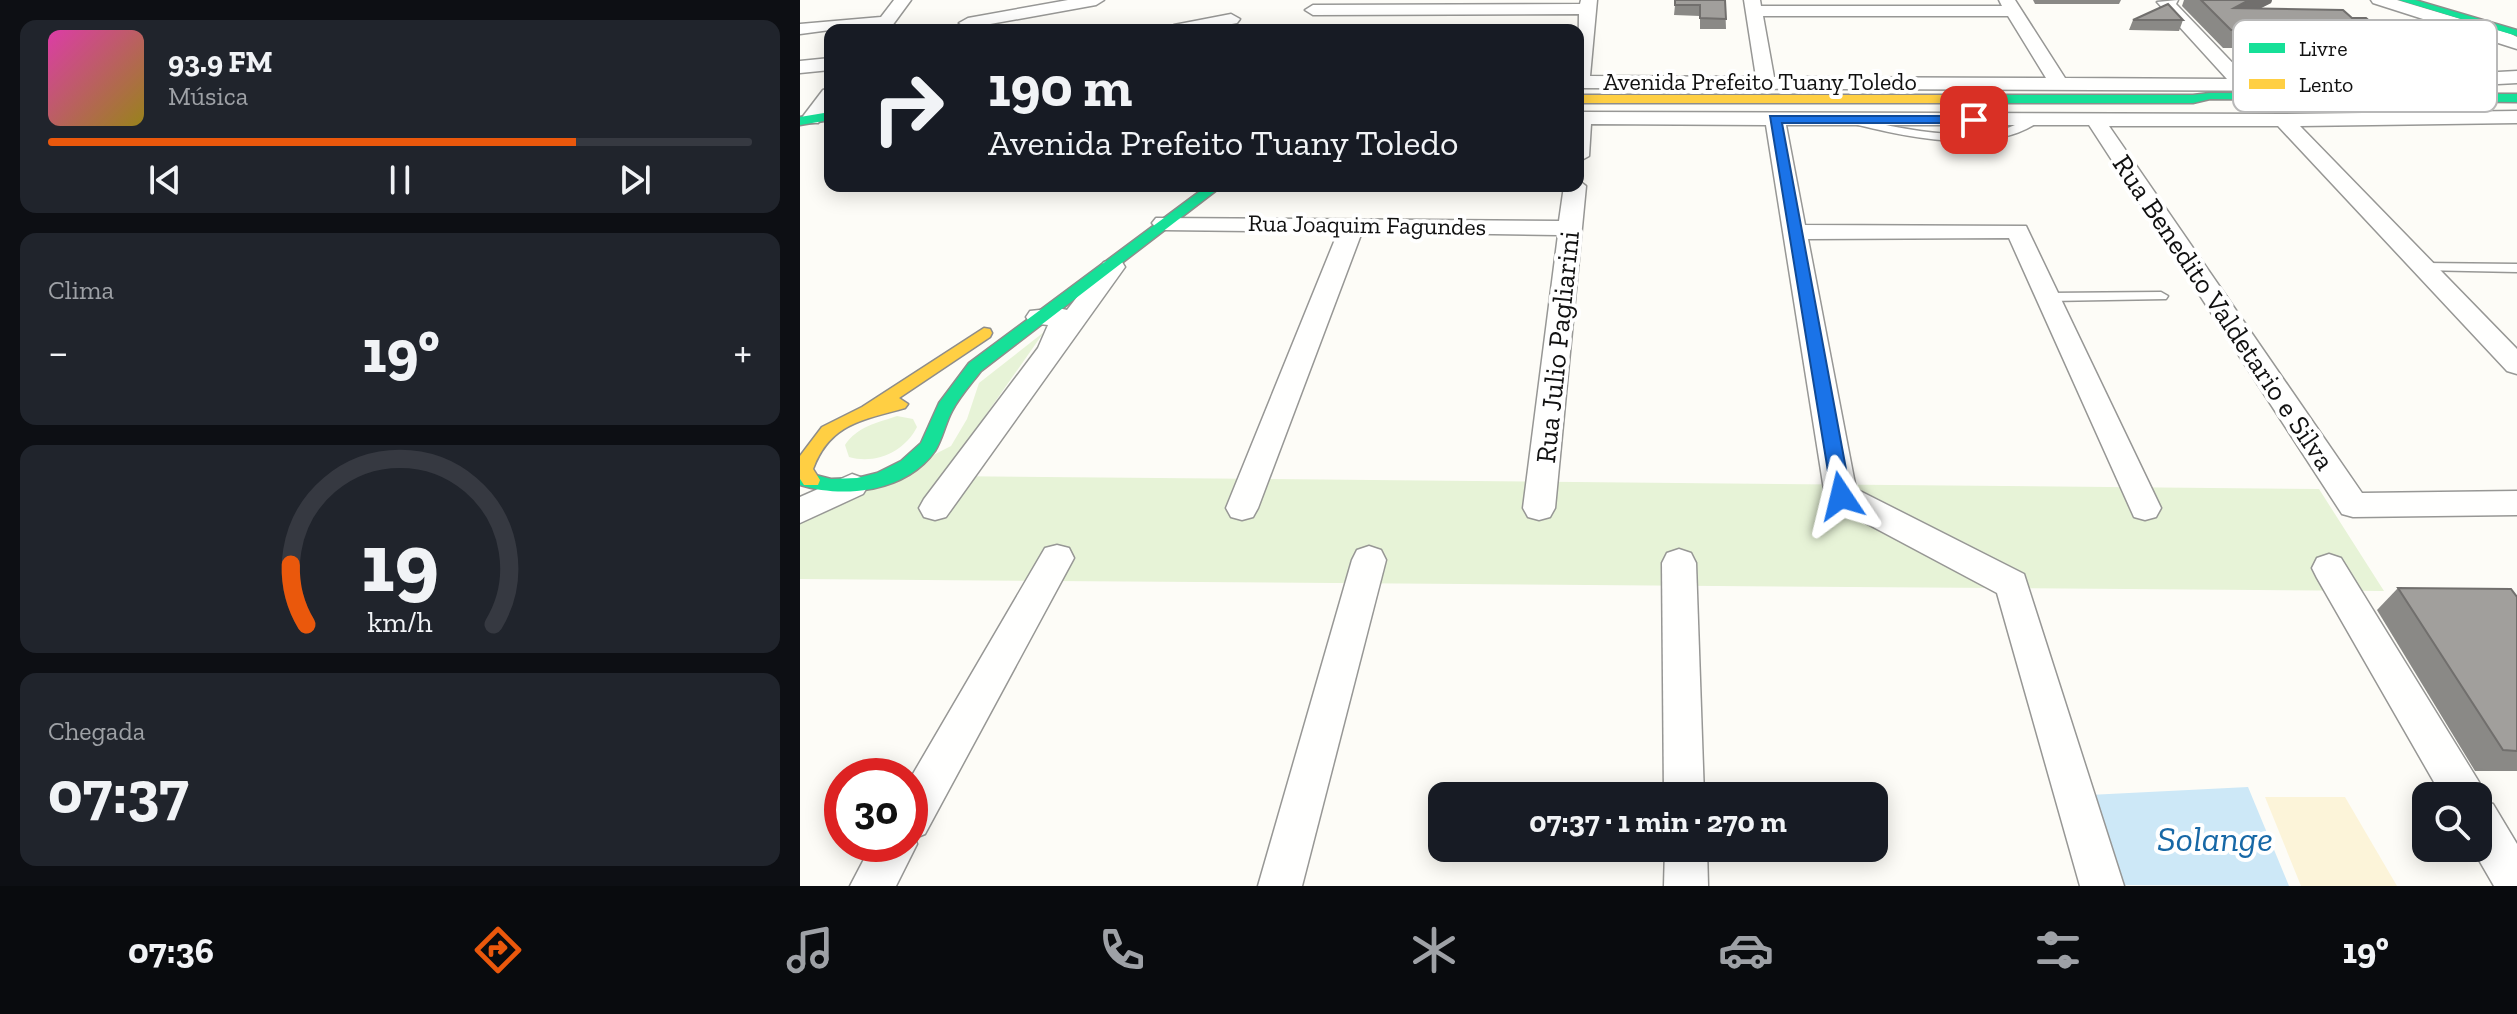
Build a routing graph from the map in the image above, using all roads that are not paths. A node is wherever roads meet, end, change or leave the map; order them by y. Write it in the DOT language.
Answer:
graph roads {
  1 [pos="903,0"];
  2 [pos="965,0"];
  3 [pos="1096,0"];
  4 [pos="2170,0"];
  5 [pos="2379,0"];
  6 [pos="2404,0"];
  7 [pos="2446,0"];
  8 [pos="2468,0"];
  9 [pos="1312,5"];
  10 [pos="1589,5"];
  11 [pos="2010,5"];
  12 [pos="1753,6"];
  13 [pos="2517,14"];
  14 [pos="1231,19"];
  15 [pos="2442,20"];
  16 [pos="2472,20"];
  17 [pos="2517,21"];
  18 [pos="885,24"];
  19 [pos="968,24"];
  20 [pos="978,24"];
  21 [pos="1205,24"];
  22 [pos="2497,27"];
  23 [pos="824,28"];
  24 [pos="800,29"];
  25 [pos="2517,33"];
  26 [pos="2497,38"];
  27 [pos="2517,44"];
  28 [pos="1584,52"];
  29 [pos="824,65"];
  30 [pos="800,67"];
  31 [pos="2233,74"];
  32 [pos="2517,77"];
  33 [pos="2497,78"];
  34 [pos="2058,82"];
  35 [pos="1766,83"];
  36 [pos="2233,83"];
  37 [pos="2233,97"];
  38 [pos="2517,98"];
  39 [pos="2497,99"];
  40 [pos="1584,100"];
  41 [pos="1584,100"];
  42 [pos="1584,100"];
  43 [pos="2497,104"];
  44 [pos="2517,106"];
  45 [pos="2382,112"];
  46 [pos="2365,117"];
  47 [pos="2517,117"];
  48 [pos="1775,119"];
  49 [pos="2095,120"];
  50 [pos="2283,120"];
  51 [pos="1179,192"];
  52 [pos="1207,192"];
  53 [pos="1574,192"];
  54 [pos="1164,223"];
  55 [pos="1353,225"];
  56 [pos="1570,228"];
  57 [pos="1795,232"];
  58 [pos="1124,242"];
  59 [pos="2424,267"];
  60 [pos="2517,268"];
  61 [pos="2161,296"];
  62 [pos="2049,297"];
  63 [pos="1039,317"];
  64 [pos="994,326"];
  65 [pos="1050,350"];
  66 [pos="2517,365"];
  67 [pos="862,412"];
  68 [pos="937,423"];
  69 [pos="800,432"];
  70 [pos="806,484"];
  71 [pos="852,486"];
  72 [pos="2517,503"];
  73 [pos="935,508"];
  74 [pos="1242,508"];
  75 [pos="1539,508"];
  76 [pos="2145,508"];
  77 [pos="800,511"];
  78 [pos="1057,558"];
  79 [pos="1369,560"];
  80 [pos="1679,563"];
  81 [pos="2329,568"];
  82 [pos="1684,782"];
  83 [pos="2457,782"];
  84 [pos="928,787"];
  85 [pos="2492,842"];
  86 [pos="886,862"];
  87 [pos="1686,862"];
  88 [pos="2517,884"];
  89 [pos="872,886"];
  90 [pos="1280,886"];
  91 [pos="1686,886"];
  92 [pos="2102,886"];
  1 -- 18 [label="street"];
  2 -- 19 [label="street"];
  3 -- 20 [label="street"];
  4 -- 31 [label="street"];
  5 -- 15 [label="street"];
  6 -- 16 [label="main road"];
  7 -- 17 [label="main road"];
  8 -- 13 [label="main road"];
  9 -- 10 [label="street"];
  10 -- 28 [label="street"];
  11 -- 12 [label="street"];
  11 -- 34 [label="street"];
  12 -- 35 [label="street"];
  14 -- 21 [label="street"];
  22 -- 25 [label="main road"];
  23 -- 24 [label="street"];
  26 -- 27 [label="street"];
  29 -- 30 [label="street"];
  32 -- 33 [label="street, Avenida Prefeito Tuany Toledo"];
  34 -- 35 [label="street, Avenida Prefeito Tuany Toledo"];
  34 -- 36 [label="street, Avenida Prefeito Tuany Toledo"];
  35 -- 40 [label="street, Avenida Prefeito Tuany Toledo"];
  37 -- 41 [label="main road, Avenida Prefeito Tuany Toledo"];
  38 -- 39 [label="main road"];
  42 -- 48 [label="street, Avenida Prefeito Tuany Toledo"];
  43 -- 44 [label="main road"];
  45 -- 46 [label="main road"];
  46 -- 47 [label="street, Avenida Prefeito Tuany Toledo"];
  46 -- 50 [label="street, Avenida Prefeito Tuany Toledo"];
  48 -- 49 [label="street, Avenida Prefeito Tuany Toledo"];
  48 -- 57 [label="street"];
  49 -- 50 [label="street, Avenida Prefeito Tuany Toledo"];
  49 -- 72 [label="street, Rua Benedito Valdetario e Silva"];
  50 -- 59 [label="street"];
  51 -- 58 [label="main road"];
  52 -- 54 [label="main road"];
  53 -- 56 [label="street, Rua Julio Pagliarini"];
  54 -- 55 [label="street, Rua Joaquim Fagundes"];
  54 -- 58 [label="main road"];
  55 -- 56 [label="street, Rua Joaquim Fagundes"];
  55 -- 74 [label="street"];
  56 -- 75 [label="street, Rua Julio Pagliarini"];
  57 -- 62 [label="street"];
  57 -- 92 [label="street"];
  58 -- 63 [label="main road"];
  58 -- 65 [label="street"];
  59 -- 60 [label="lane"];
  59 -- 66 [label="street"];
  61 -- 62 [label="lane"];
  62 -- 76 [label="street"];
  63 -- 65 [label="street"];
  63 -- 68 [label="main road"];
  64 -- 67 [label="main road"];
  65 -- 73 [label="street"];
  67 -- 68 [label="main road"];
  67 -- 69 [label="main road"];
  67 -- 70 [label="main road"];
  68 -- 71 [label="main road"];
  70 -- 71 [label="main road"];
  71 -- 77 [label="street"];
  78 -- 84 [label="street"];
  79 -- 90 [label="street"];
  80 -- 82 [label="street"];
  81 -- 83 [label="street"];
  85 -- 88 [label="street"];
  86 -- 89 [label="street"];
  87 -- 91 [label="street"];
}
